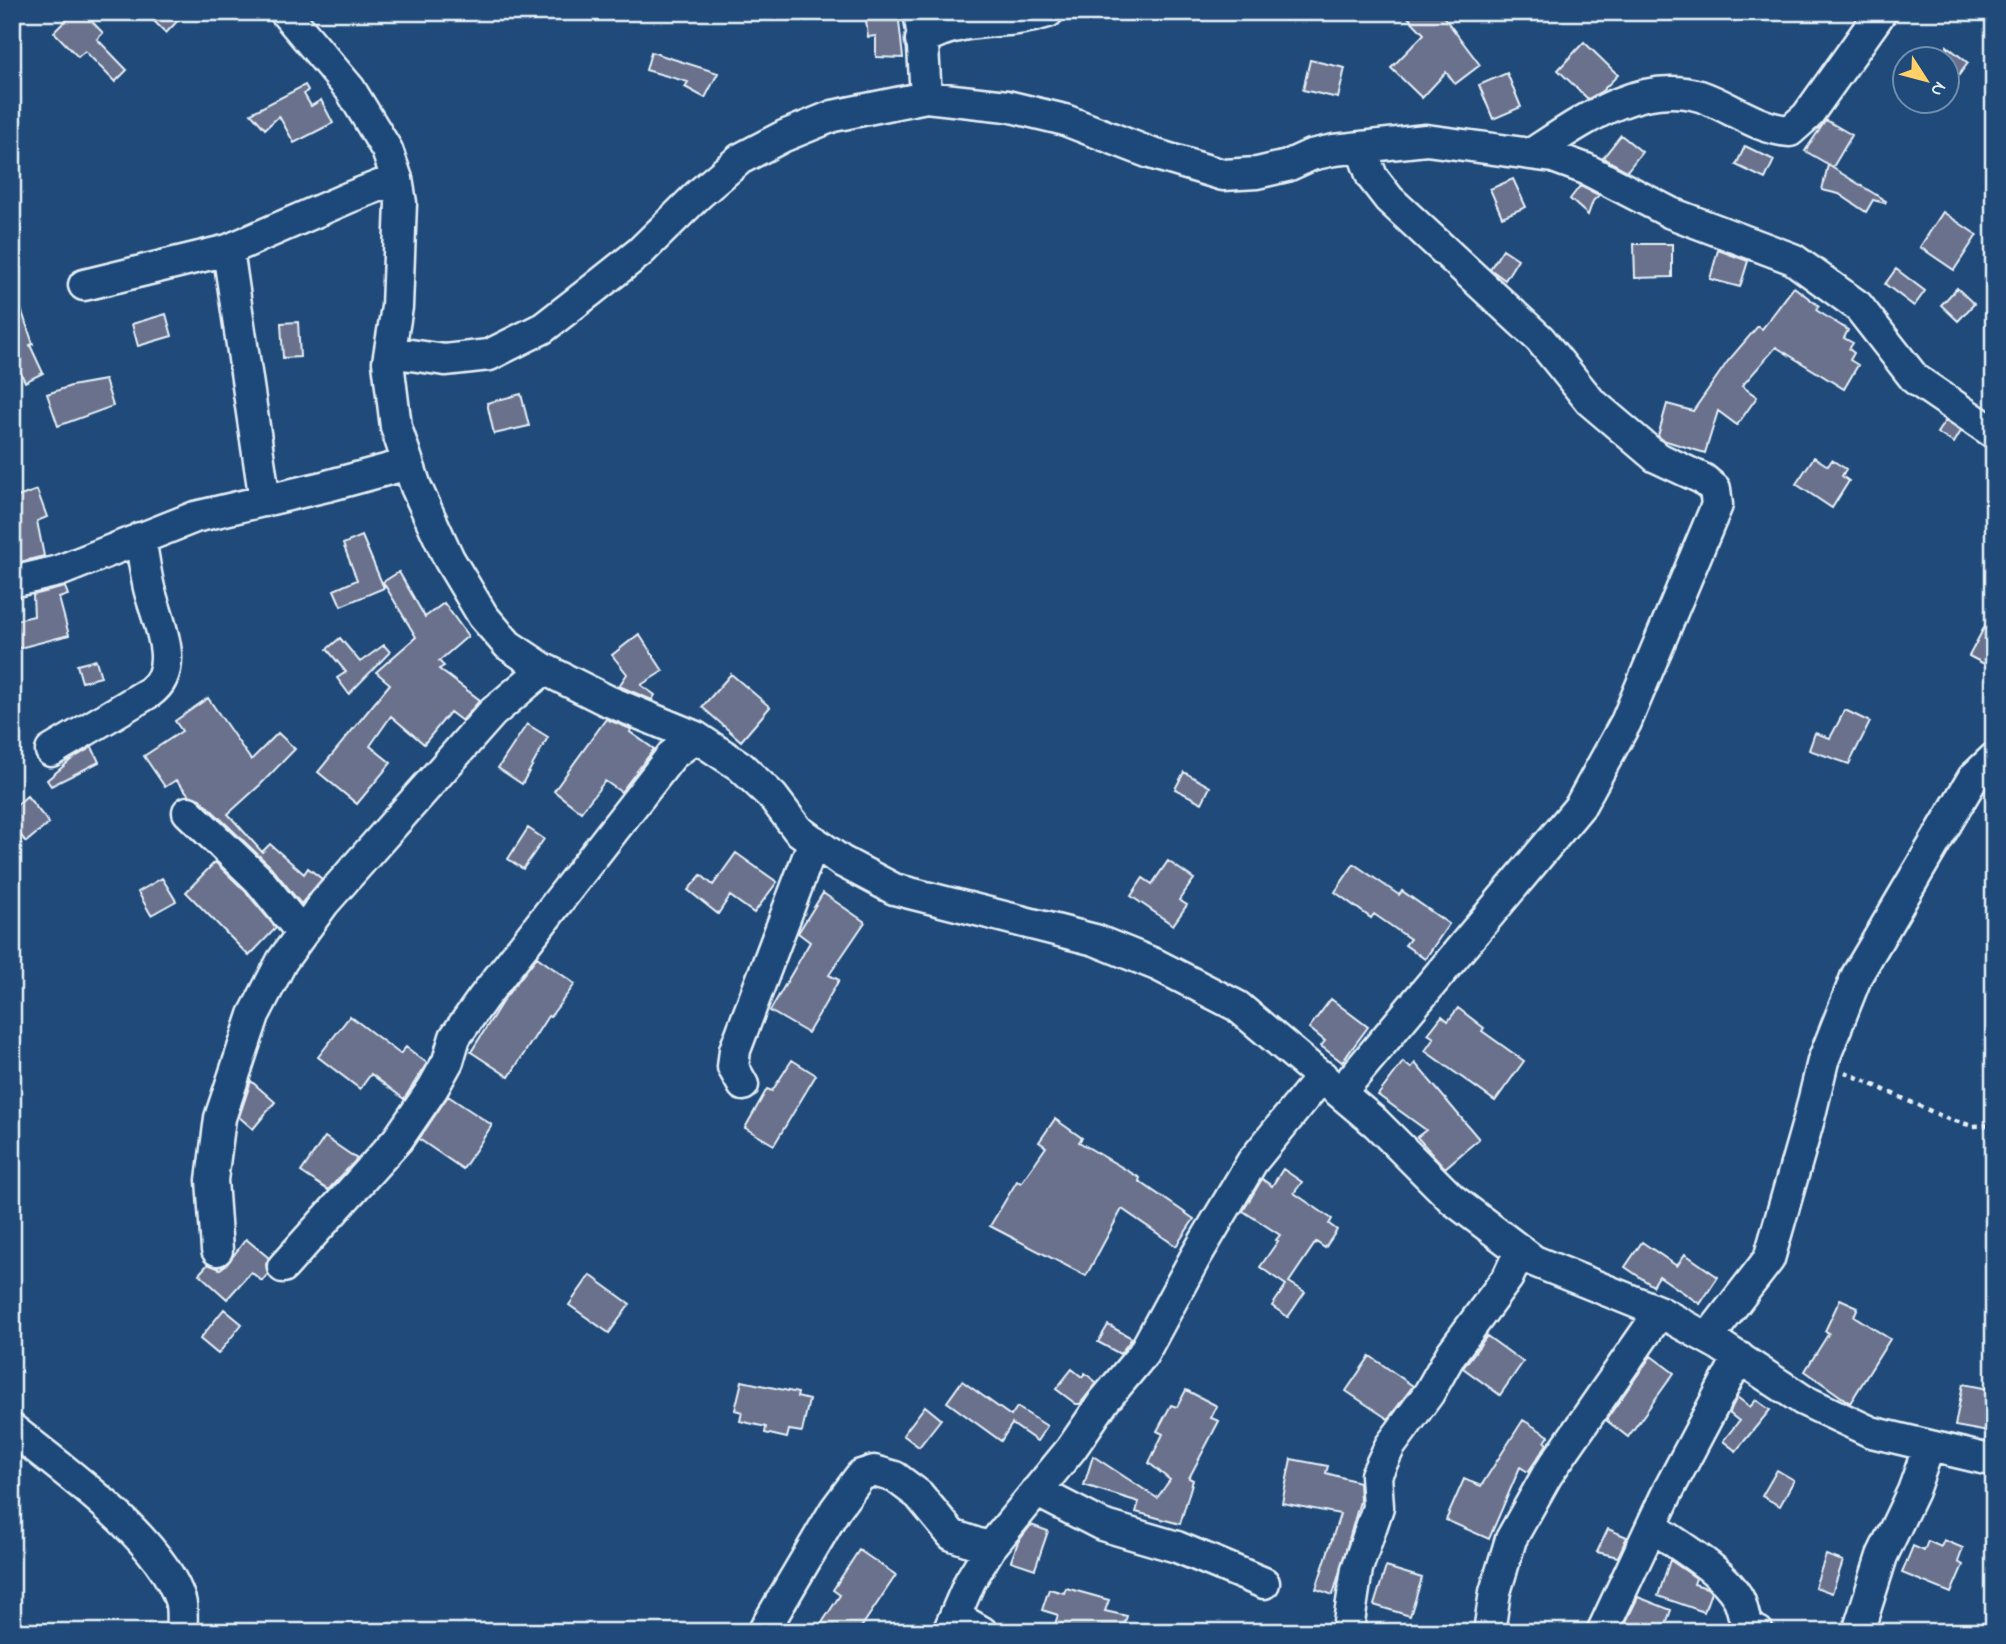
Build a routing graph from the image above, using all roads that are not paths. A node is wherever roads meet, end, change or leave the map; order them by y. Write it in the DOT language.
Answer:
graph roads {
  1 [pos="285,12"];
  2 [pos="1048,12"];
  3 [pos="1881,12"];
  4 [pos="920,26"];
  5 [pos="926,97"];
  6 [pos="1361,147"];
  7 [pos="1531,154"];
  8 [pos="397,179"];
  9 [pos="228,250"];
  10 [pos="83,285"];
  11 [pos="390,352"];
  12 [pos="1994,433"];
  13 [pos="408,464"];
  14 [pos="265,501"];
  15 [pos="140,538"];
  16 [pos="12,582"];
  17 [pos="544,670"];
  18 [pos="696,737"];
  19 [pos="51,751"];
  20 [pos="1994,758"];
  21 [pos="188,812"];
  22 [pos="814,841"];
  23 [pos="302,933"];
  24 [pos="1332,1084"];
  25 [pos="743,1085"];
  26 [pos="217,1250"];
  27 [pos="1520,1251"];
  28 [pos="283,1267"];
  29 [pos="1660,1312"];
  30 [pos="1709,1338"];
  31 [pos="1739,1357"];
  32 [pos="12,1429"];
  33 [pos="1929,1446"];
  34 [pos="1994,1461"];
  35 [pos="1036,1492"];
  36 [pos="1651,1527"];
  37 [pos="990,1548"];
  38 [pos="1264,1583"];
  39 [pos="1349,1622"];
  40 [pos="952,1624"];
  41 [pos="181,1632"];
  42 [pos="763,1632"];
  43 [pos="982,1632"];
  44 [pos="1489,1632"];
  45 [pos="1602,1632"];
  46 [pos="1758,1632"];
  47 [pos="1858,1632"];
  1 -- 8 [label="street"];
  2 -- 4 [label="street"];
  3 -- 7 [label="street"];
  4 -- 5 [label="street"];
  5 -- 6 [label="street"];
  5 -- 11 [label="street"];
  6 -- 7 [label="street"];
  6 -- 24 [label="street"];
  7 -- 12 [label="street"];
  8 -- 9 [label="street"];
  8 -- 11 [label="street"];
  9 -- 10 [label="street"];
  9 -- 14 [label="street"];
  11 -- 13 [label="street"];
  13 -- 14 [label="street"];
  13 -- 17 [label="street"];
  14 -- 15 [label="street"];
  15 -- 16 [label="street"];
  15 -- 19 [label="street"];
  17 -- 18 [label="street"];
  17 -- 23 [label="street"];
  18 -- 22 [label="street"];
  18 -- 28 [label="street"];
  20 -- 30 [label="street"];
  21 -- 23 [label="street"];
  22 -- 24 [label="street"];
  22 -- 25 [label="street"];
  23 -- 26 [label="street"];
  24 -- 27 [label="street"];
  24 -- 35 [label="street"];
  27 -- 29 [label="street"];
  27 -- 39 [label="street"];
  29 -- 30 [label="street"];
  29 -- 44 [label="street"];
  30 -- 31 [label="street"];
  31 -- 33 [label="street"];
  31 -- 36 [label="street"];
  32 -- 41 [label="street"];
  33 -- 34 [label="street"];
  33 -- 47 [label="street"];
  35 -- 37 [label="street"];
  35 -- 38 [label="street"];
  36 -- 45 [label="street"];
  36 -- 46 [label="street"];
  37 -- 40 [label="street"];
  37 -- 42 [label="street"];
  40 -- 43 [label="street"];
}
